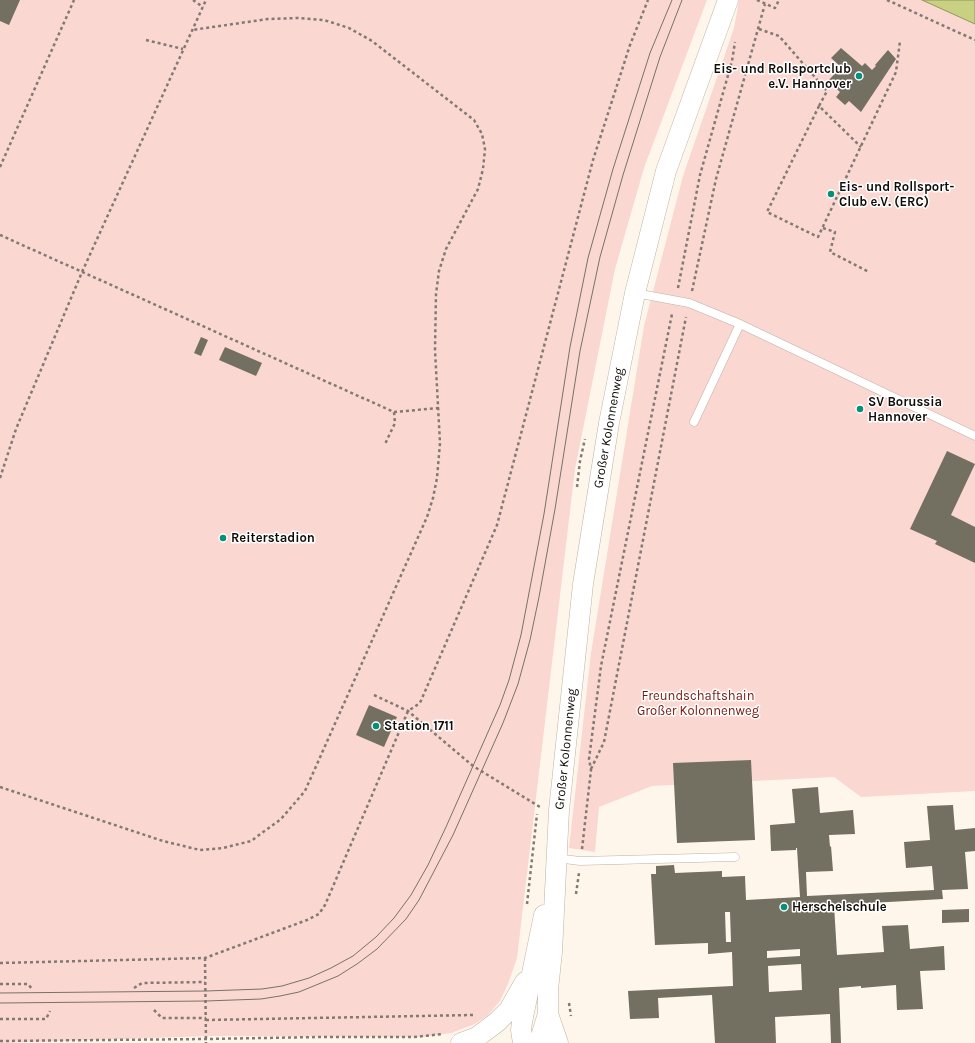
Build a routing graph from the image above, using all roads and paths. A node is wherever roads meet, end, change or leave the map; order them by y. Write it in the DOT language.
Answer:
graph roads {
  1 [pos="74,0"];
  2 [pos="193,0"];
  3 [pos="206,0"];
  4 [pos="648,0"];
  5 [pos="728,0"];
  6 [pos="757,0"];
  7 [pos="779,0"];
  8 [pos="887,0"];
  9 [pos="765,4"];
  10 [pos="203,7"];
  11 [pos="758,29"];
  12 [pos="192,30"];
  13 [pos="736,38"];
  14 [pos="146,40"];
  15 [pos="900,40"];
  16 [pos="975,40"];
  17 [pos="183,49"];
  18 [pos="819,106"];
  19 [pos="861,147"];
  20 [pos="0,167"];
  21 [pos="823,228"];
  22 [pos="0,235"];
  23 [pos="82,272"];
  24 [pos="869,272"];
  25 [pos="635,293"];
  26 [pos="675,300"];
  27 [pos="689,303"];
  28 [pos="740,324"];
  29 [pos="439,408"];
  30 [pos="394,412"];
  31 [pos="694,422"];
  32 [pos="975,436"];
  33 [pos="385,444"];
  34 [pos="0,478"];
  35 [pos="374,695"];
  36 [pos="408,711"];
  37 [pos="591,770"];
  38 [pos="0,787"];
  39 [pos="559,810"];
  40 [pos="735,857"];
  41 [pos="580,861"];
  42 [pos="556,863"];
  43 [pos="576,898"];
  44 [pos="205,958"];
  45 [pos="0,964"];
  46 [pos="535,966"];
  47 [pos="205,982"];
  48 [pos="0,984"];
  49 [pos="134,988"];
  50 [pos="32,989"];
  51 [pos="569,999"];
  52 [pos="154,1010"];
  53 [pos="50,1011"];
  54 [pos="548,1014"];
  55 [pos="478,1017"];
  56 [pos="0,1019"];
  57 [pos="206,1019"];
  58 [pos="572,1023"];
  59 [pos="455,1038"];
  60 [pos="0,1041"];
  61 [pos="206,1041"];
  62 [pos="523,1043"];
  63 [pos="539,1043"];
  64 [pos="558,1043"];
  1 -- 20 [label="path"];
  2 -- 10 [label="path"];
  3 -- 10 [label="path"];
  4 -- 36 [label="path"];
  5 -- 25 [label="street, Großer Kolonnenweg"];
  6 -- 9 [label="path"];
  7 -- 9 [label="path"];
  8 -- 16 [label="path"];
  9 -- 11 [label="path"];
  10 -- 12 [label="path"];
  11 -- 18 [label="path"];
  11 -- 27 [label="path"];
  12 -- 17 [label="path"];
  12 -- 29 [label="path"];
  13 -- 26 [label="path"];
  14 -- 17 [label="path"];
  15 -- 19 [label="path"];
  17 -- 23 [label="path"];
  18 -- 19 [label="path"];
  18 -- 21 [label="path"];
  19 -- 21 [label="path"];
  21 -- 24 [label="path"];
  22 -- 23 [label="path"];
  23 -- 30 [label="path"];
  23 -- 34 [label="path"];
  25 -- 26 [label="lane"];
  25 -- 39 [label="street, Großer Kolonnenweg"];
  26 -- 27 [label="lane"];
  26 -- 37 [label="path"];
  27 -- 28 [label="lane"];
  27 -- 37 [label="path"];
  28 -- 31 [label="lane"];
  28 -- 32 [label="lane"];
  29 -- 30 [label="path"];
  29 -- 38 [label="path"];
  30 -- 33 [label="path"];
  35 -- 36 [label="path"];
  36 -- 39 [label="path"];
  36 -- 44 [label="path"];
  37 -- 41 [label="path"];
  39 -- 42 [label="street, Großer Kolonnenweg"];
  40 -- 41 [label="lane"];
  41 -- 42 [label="lane"];
  41 -- 43 [label="path"];
  42 -- 46 [label="street, Großer Kolonnenweg"];
  42 -- 54 [label="street, Großer Kolonnenweg"];
  44 -- 45 [label="path"];
  44 -- 47 [label="path"];
  46 -- 59 [label="street"];
  46 -- 62 [label="street, Großer Kolonnenweg"];
  47 -- 49 [label="path"];
  47 -- 57 [label="path"];
  48 -- 50 [label="path"];
  51 -- 58 [label="path"];
  52 -- 57 [label="path"];
  53 -- 56 [label="path"];
  54 -- 63 [label="street, Großer Kolonnenweg"];
  54 -- 64 [label="street, Großer Kolonnenweg"];
  55 -- 57 [label="path"];
  57 -- 61 [label="path"];
  59 -- 61 [label="path"];
  60 -- 61 [label="path"];
}
